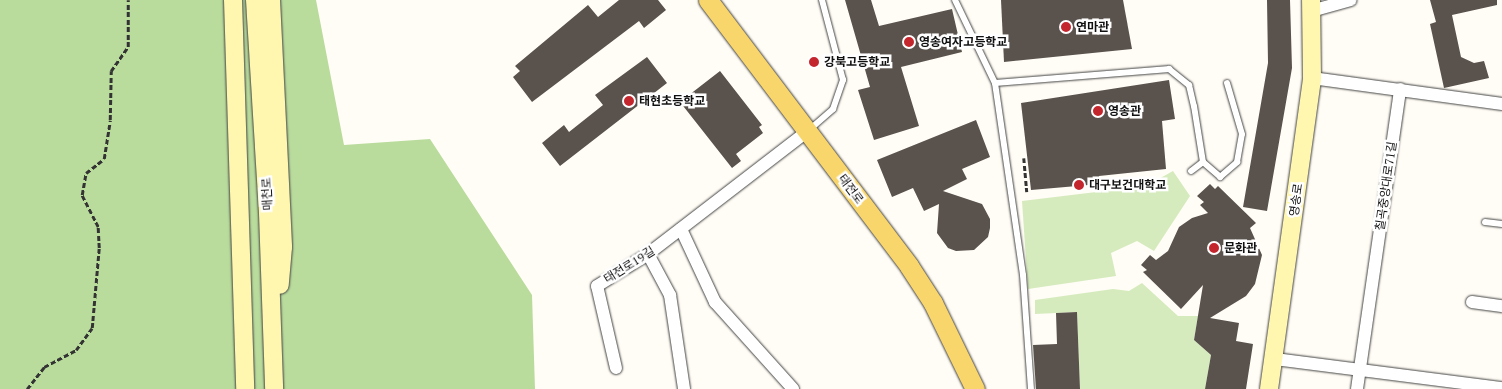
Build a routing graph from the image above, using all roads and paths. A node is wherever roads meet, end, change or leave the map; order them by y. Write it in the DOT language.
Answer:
graph roads {
  1 [pos="128,0"];
  2 [pos="222,0"];
  3 [pos="233,0"];
  4 [pos="255,0"];
  5 [pos="271,0"];
  6 [pos="708,0"];
  7 [pos="822,0"];
  8 [pos="955,0"];
  9 [pos="1351,0"];
  10 [pos="1311,5"];
  11 [pos="1312,78"];
  12 [pos="995,83"];
  13 [pos="1227,83"];
  14 [pos="1400,89"];
  15 [pos="1502,104"];
  16 [pos="808,131"];
  17 [pos="1024,158"];
  18 [pos="1203,162"];
  19 [pos="1191,172"];
  20 [pos="1027,192"];
  21 [pos="1485,222"];
  22 [pos="1502,224"];
  23 [pos="681,229"];
  24 [pos="648,254"];
  25 [pos="1472,302"];
  26 [pos="1502,306"];
  27 [pos="244,350"];
  28 [pos="1275,359"];
  29 [pos="616,368"];
  30 [pos="1359,370"];
  31 [pos="274,382"];
  32 [pos="1502,388"];
  33 [pos="27,389"];
  34 [pos="245,389"];
  35 [pos="684,389"];
  36 [pos="792,389"];
  37 [pos="975,389"];
  38 [pos="1031,389"];
  39 [pos="1270,389"];
  40 [pos="1357,389"];
  1 -- 33 [label="path"];
  2 -- 27 [label="main road"];
  3 -- 27 [label="main road"];
  4 -- 31 [label="main road, 매천로"];
  5 -- 31 [label="main road"];
  6 -- 16 [label="main road, 태전로"];
  7 -- 16 [label="lane"];
  8 -- 12 [label="lane"];
  9 -- 10 [label="street, 영송로"];
  10 -- 11 [label="main road, 영송로"];
  11 -- 14 [label="street"];
  11 -- 28 [label="main road, 영송로"];
  12 -- 18 [label="lane"];
  12 -- 38 [label="lane"];
  13 -- 18 [label="lane"];
  14 -- 15 [label="street"];
  14 -- 30 [label="street, 칠곡중앙대로71길"];
  16 -- 23 [label="street, 태전로19길"];
  16 -- 37 [label="main road, 태전로"];
  17 -- 20 [label="path"];
  18 -- 19 [label="lane"];
  21 -- 22 [label="lane"];
  23 -- 24 [label="street, 태전로19길"];
  23 -- 36 [label="street"];
  24 -- 29 [label="street, 태전로19길"];
  24 -- 35 [label="street"];
  25 -- 26 [label="street"];
  27 -- 34 [label="main road"];
  28 -- 30 [label="street"];
  28 -- 39 [label="main road, 영송로"];
  30 -- 32 [label="street"];
  30 -- 40 [label="street, 칠곡중앙대로71길"];
}
